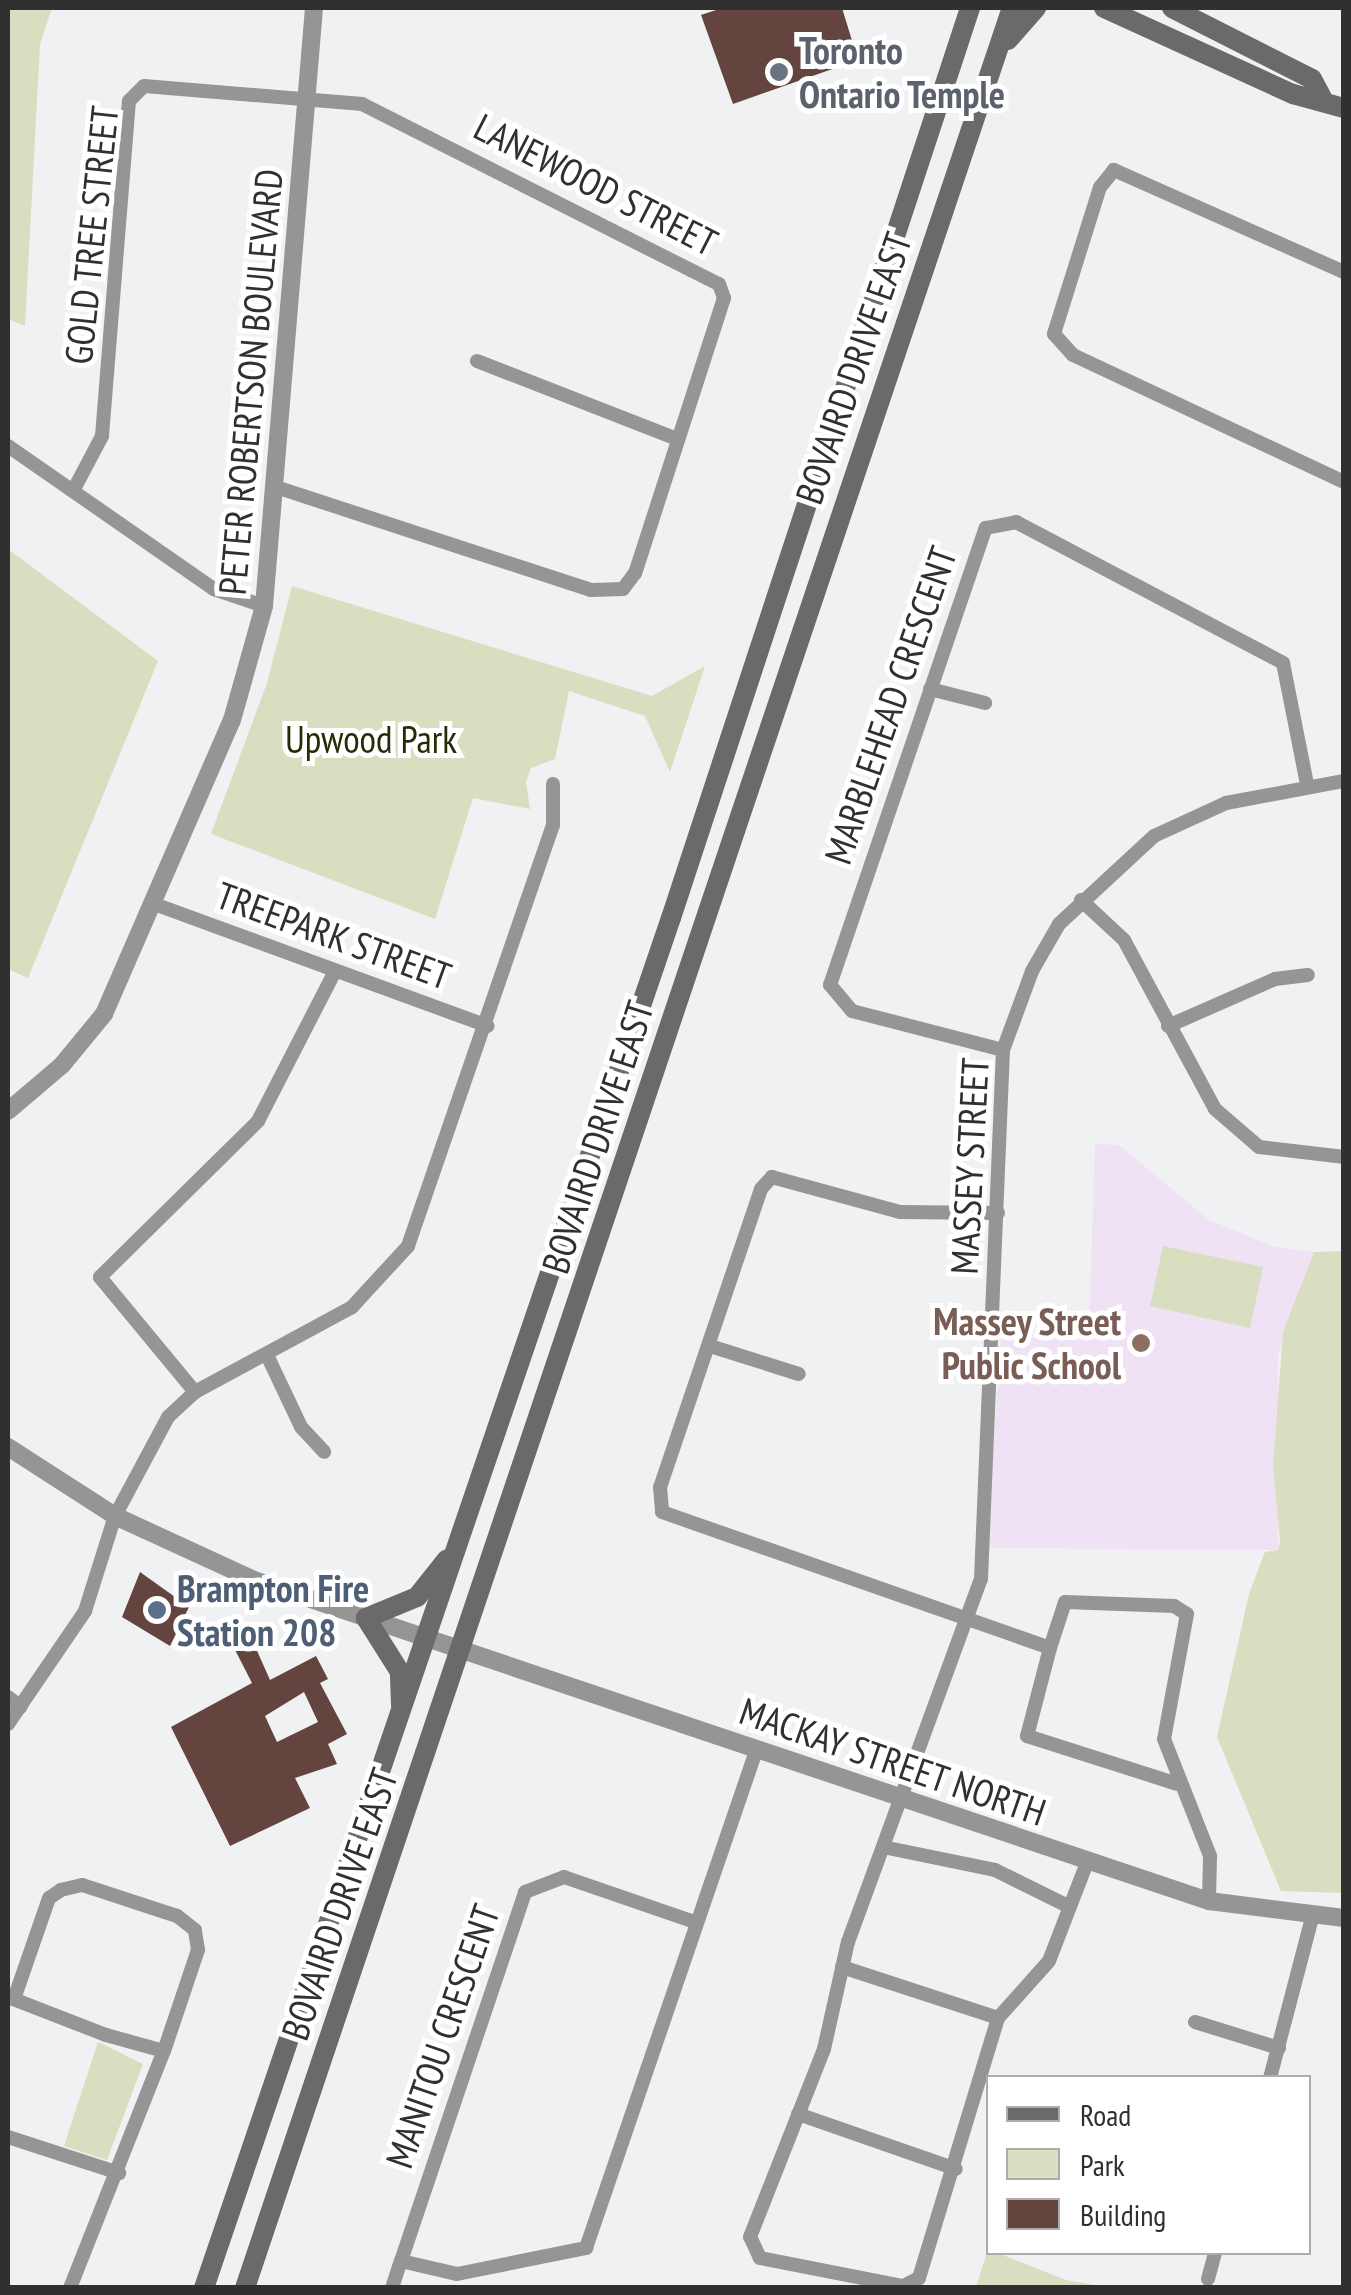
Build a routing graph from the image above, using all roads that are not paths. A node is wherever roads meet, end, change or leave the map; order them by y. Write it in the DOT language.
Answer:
graph roads {
  1 [pos="314,8"];
  2 [pos="970,8"];
  3 [pos="1012,8"];
  4 [pos="1036,8"];
  5 [pos="1104,8"];
  6 [pos="1172,8"];
  7 [pos="995,58"];
  8 [pos="308,97"];
  9 [pos="1322,98"];
  10 [pos="1344,108"];
  11 [pos="1344,272"];
  12 [pos="477,360"];
  13 [pos="675,438"];
  14 [pos="8,446"];
  15 [pos="1344,482"];
  16 [pos="278,488"];
  17 [pos="73,491"];
  18 [pos="264,606"];
  19 [pos="930,688"];
  20 [pos="985,703"];
  21 [pos="1344,781"];
  22 [pos="553,784"];
  23 [pos="1307,784"];
  24 [pos="1081,900"];
  25 [pos="156,905"];
  26 [pos="336,971"];
  27 [pos="1308,975"];
  28 [pos="488,1026"];
  29 [pos="1168,1026"];
  30 [pos="1003,1050"];
  31 [pos="8,1111"];
  32 [pos="1344,1158"];
  33 [pos="998,1213"];
  34 [pos="710,1346"];
  35 [pos="267,1355"];
  36 [pos="800,1374"];
  37 [pos="196,1392"];
  38 [pos="8,1447"];
  39 [pos="324,1452"];
  40 [pos="116,1516"];
  41 [pos="460,1542"];
  42 [pos="366,1618"];
  43 [pos="967,1621"];
  44 [pos="426,1640"];
  45 [pos="1050,1648"];
  46 [pos="463,1652"];
  47 [pos="8,1697"];
  48 [pos="21,1706"];
  49 [pos="401,1722"];
  50 [pos="8,1724"];
  51 [pos="757,1748"];
  52 [pos="1177,1784"];
  53 [pos="904,1798"];
  54 [pos="883,1847"];
  55 [pos="1088,1860"];
  56 [pos="1209,1901"];
  57 [pos="1068,1906"];
  58 [pos="1312,1918"];
  59 [pos="1344,1918"];
  60 [pos="695,1922"];
  61 [pos="842,1968"];
  62 [pos="11,1998"];
  63 [pos="998,2018"];
  64 [pos="1195,2022"];
  65 [pos="1279,2048"];
  66 [pos="164,2050"];
  67 [pos="1271,2075"];
  68 [pos="798,2114"];
  69 [pos="8,2138"];
  70 [pos="956,2169"];
  71 [pos="119,2173"];
  72 [pos="1214,2255"];
  73 [pos="401,2261"];
  74 [pos="1208,2279"];
  75 [pos="70,2288"];
  76 [pos="204,2288"];
  77 [pos="245,2288"];
  78 [pos="392,2288"];
  1 -- 8 [label="street, PETER ROBERTSON BOULEVARD"];
  2 -- 41 [label="main road, BOVAIRD DRIVE EAST"];
  3 -- 7 [label="main road, BOVAIRD DRIVE EAST"];
  4 -- 7 [label="main road"];
  5 -- 9 [label="main road"];
  6 -- 9 [label="main road"];
  7 -- 46 [label="main road, BOVAIRD DRIVE EAST"];
  8 -- 13 [label="street, LANEWOOD STREET"];
  8 -- 16 [label="street, PETER ROBERTSON BOULEVARD"];
  8 -- 17 [label="street, GOLD TREE STREET"];
  9 -- 10 [label="main road"];
  11 -- 15 [label="street"];
  12 -- 13 [label="street"];
  13 -- 16 [label="street, LANEWOOD STREET"];
  14 -- 17 [label="street"];
  16 -- 18 [label="street, PETER ROBERTSON BOULEVARD"];
  17 -- 18 [label="street"];
  18 -- 25 [label="street, PETER ROBERTSON BOULEVARD"];
  19 -- 20 [label="street"];
  19 -- 23 [label="street, MARBLEHEAD CRESCENT"];
  19 -- 30 [label="street, MARBLEHEAD CRESCENT"];
  21 -- 23 [label="street, MASSEY STREET"];
  22 -- 28 [label="street"];
  23 -- 24 [label="street, MASSEY STREET"];
  24 -- 29 [label="street"];
  24 -- 30 [label="street, MASSEY STREET"];
  25 -- 26 [label="street, TREEPARK STREET"];
  25 -- 31 [label="street, PETER ROBERTSON BOULEVARD"];
  26 -- 28 [label="street, TREEPARK STREET"];
  26 -- 37 [label="street"];
  27 -- 29 [label="street"];
  28 -- 35 [label="street"];
  29 -- 32 [label="street"];
  30 -- 33 [label="street, MASSEY STREET"];
  33 -- 34 [label="street"];
  33 -- 43 [label="street, MASSEY STREET"];
  34 -- 36 [label="street"];
  34 -- 43 [label="street"];
  35 -- 37 [label="street"];
  35 -- 39 [label="street"];
  37 -- 40 [label="street"];
  38 -- 40 [label="street, MACKAY STREET NORTH"];
  40 -- 42 [label="street, MACKAY STREET NORTH"];
  40 -- 48 [label="street"];
  41 -- 42 [label="main road"];
  41 -- 44 [label="main road, BOVAIRD DRIVE EAST"];
  42 -- 44 [label="street, MACKAY STREET NORTH"];
  42 -- 49 [label="main road"];
  43 -- 45 [label="street"];
  43 -- 53 [label="street, MASSEY STREET"];
  44 -- 46 [label="street, MACKAY STREET NORTH"];
  44 -- 49 [label="main road, BOVAIRD DRIVE EAST"];
  45 -- 52 [label="street"];
  45 -- 52 [label="street"];
  46 -- 51 [label="street, MACKAY STREET NORTH"];
  46 -- 77 [label="main road, BOVAIRD DRIVE EAST"];
  47 -- 48 [label="street"];
  48 -- 50 [label="street"];
  49 -- 76 [label="main road, BOVAIRD DRIVE EAST"];
  51 -- 53 [label="street, MACKAY STREET NORTH"];
  51 -- 60 [label="street"];
  52 -- 56 [label="street"];
  53 -- 54 [label="street, MASSEY STREET"];
  53 -- 55 [label="street, MACKAY STREET NORTH"];
  54 -- 57 [label="street"];
  54 -- 61 [label="street, MASSEY STREET"];
  55 -- 56 [label="street, MACKAY STREET NORTH"];
  55 -- 57 [label="street"];
  56 -- 58 [label="street, MACKAY STREET NORTH"];
  57 -- 63 [label="street"];
  58 -- 59 [label="street, MACKAY STREET NORTH"];
  58 -- 65 [label="street"];
  60 -- 73 [label="street"];
  60 -- 73 [label="street, MANITOU CRESCENT"];
  61 -- 63 [label="street"];
  61 -- 68 [label="street, MASSEY STREET"];
  62 -- 66 [label="street"];
  62 -- 66 [label="street"];
  63 -- 70 [label="street"];
  64 -- 65 [label="street"];
  65 -- 67 [label="street"];
  66 -- 71 [label="street"];
  68 -- 70 [label="street"];
  68 -- 70 [label="street, MASSEY STREET"];
  69 -- 71 [label="street"];
  71 -- 75 [label="street"];
  72 -- 74 [label="street"];
  73 -- 78 [label="street, MANITOU CRESCENT"];
}
